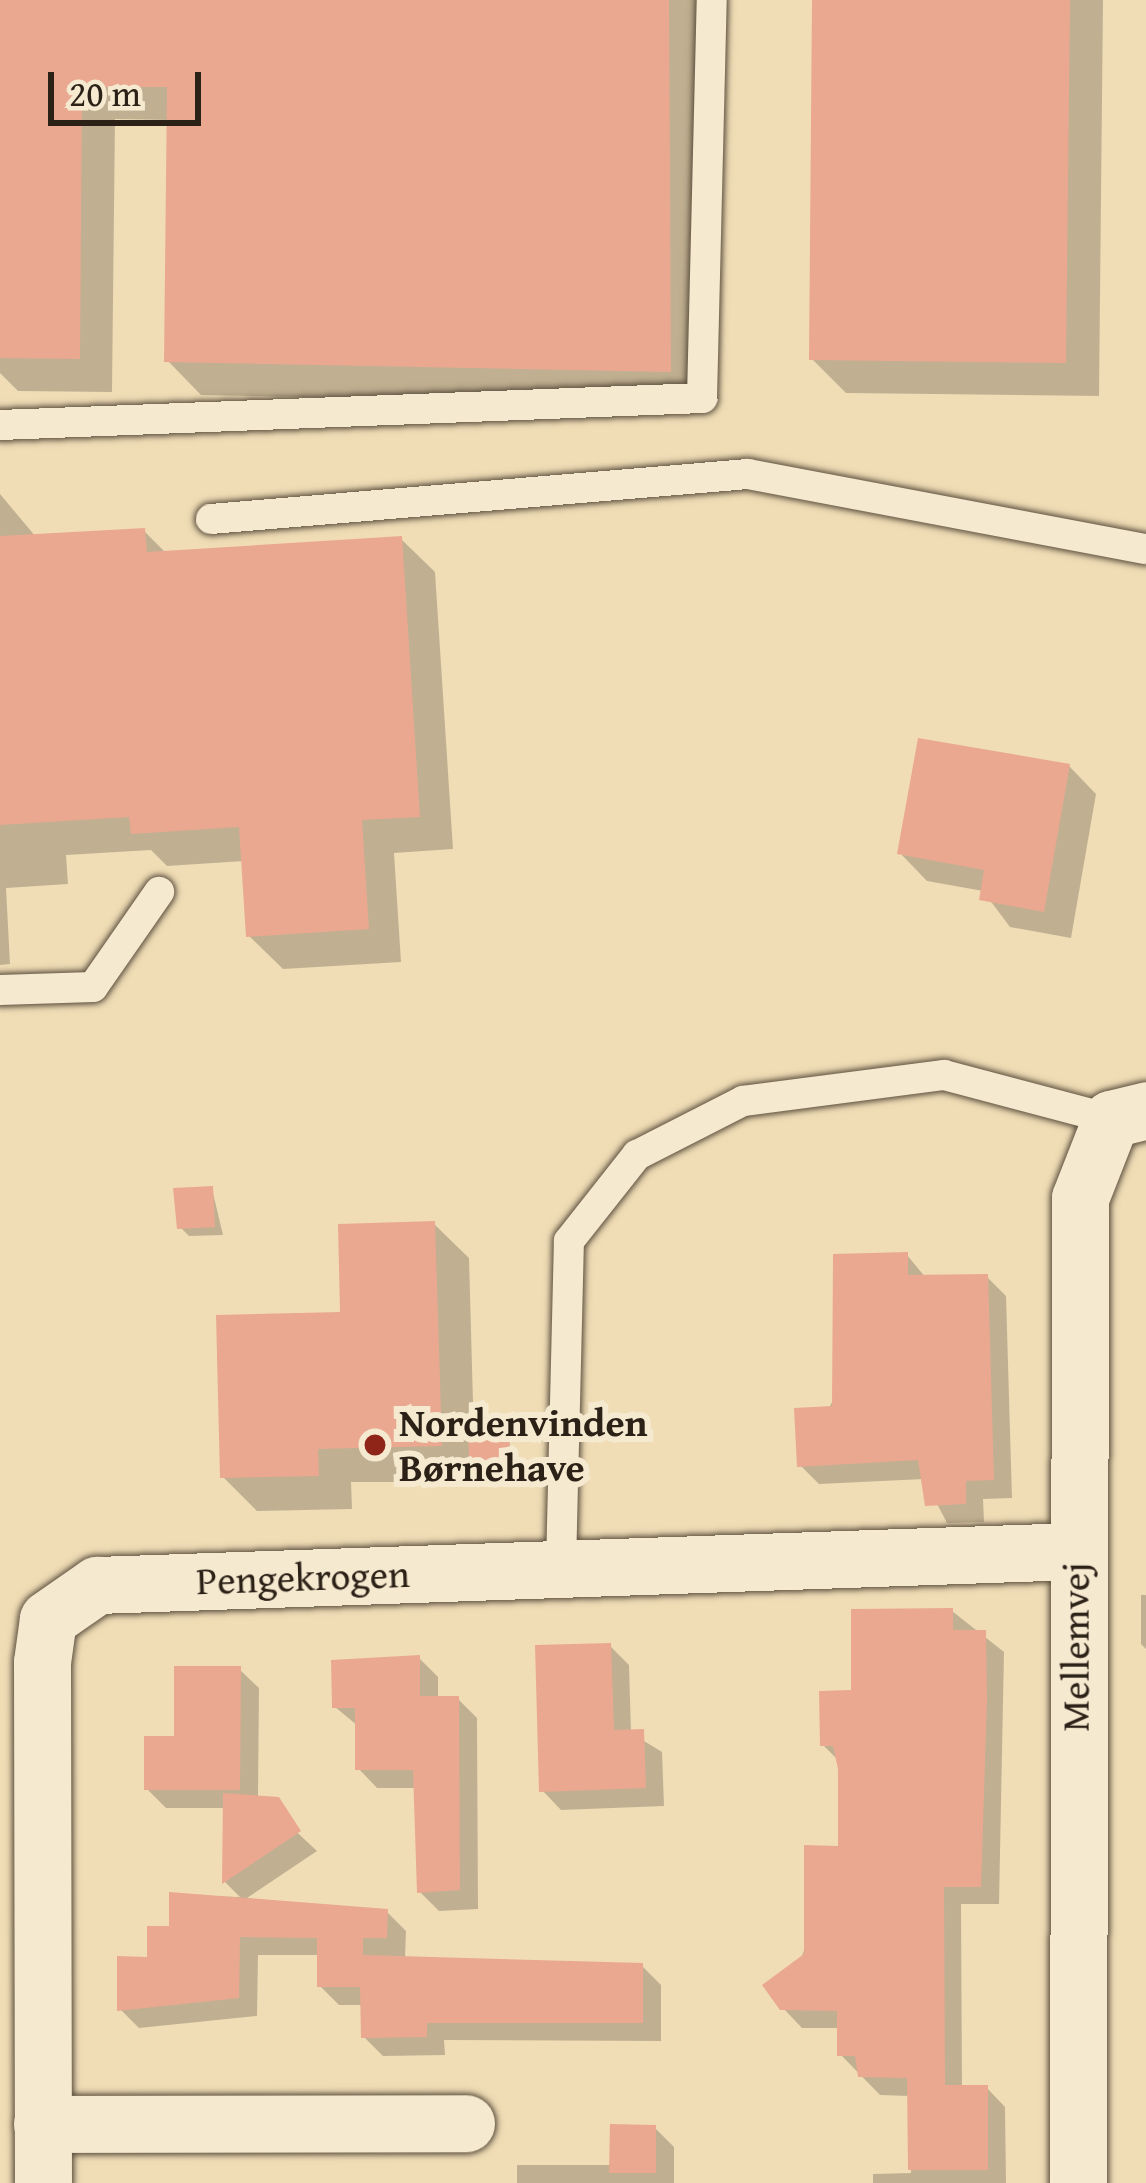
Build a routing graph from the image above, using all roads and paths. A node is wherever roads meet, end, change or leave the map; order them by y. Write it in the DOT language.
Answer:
graph roads {
  1 [pos="712,0"];
  2 [pos="0,425"];
  3 [pos="211,519"];
  4 [pos="1146,549"];
  5 [pos="160,892"];
  6 [pos="0,990"];
  7 [pos="1129,1114"];
  8 [pos="1074,1551"];
  9 [pos="561,1566"];
  10 [pos="466,2123"];
  11 [pos="42,2124"];
  12 [pos="43,2183"];
  13 [pos="1078,2183"];
  1 -- 2 [label="lane"];
  3 -- 4 [label="lane"];
  5 -- 6 [label="lane"];
  7 -- 8 [label="street, Mellemvej"];
  7 -- 9 [label="lane"];
  8 -- 9 [label="street, Pengekrogen"];
  8 -- 13 [label="street, Mellemvej"];
  9 -- 11 [label="street, Pengekrogen"];
  10 -- 11 [label="street"];
  11 -- 12 [label="street, Pengekrogen"];
}
